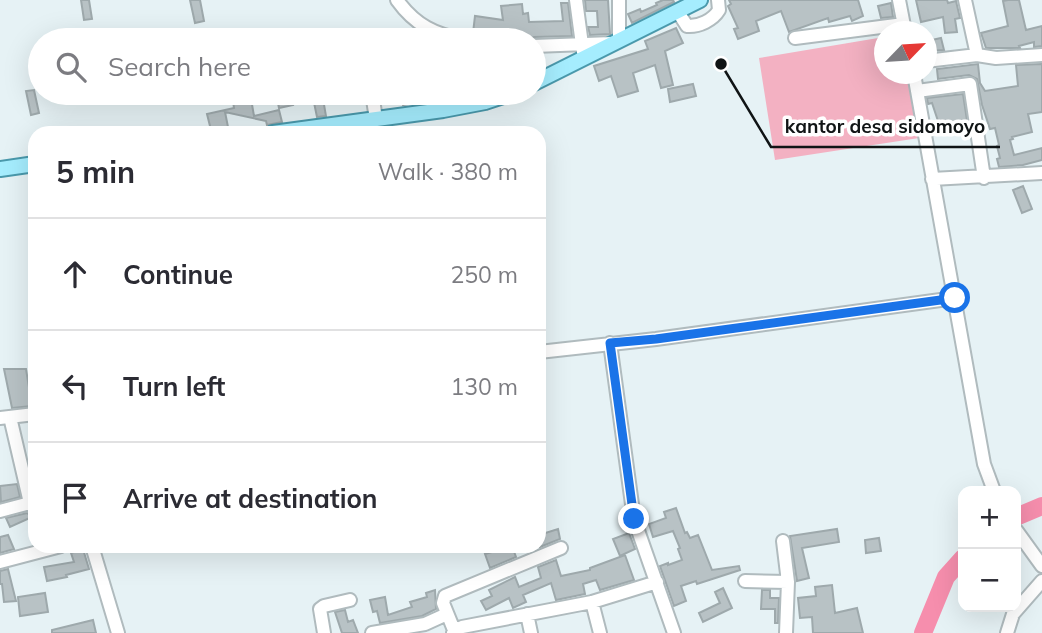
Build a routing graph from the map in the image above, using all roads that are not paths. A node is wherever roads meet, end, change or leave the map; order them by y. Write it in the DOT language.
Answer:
graph roads {
  1 [pos="397,0"];
  2 [pos="576,0"];
  3 [pos="619,0"];
  4 [pos="700,0"];
  5 [pos="718,0"];
  6 [pos="899,0"];
  7 [pos="965,0"];
  8 [pos="678,12"];
  9 [pos="904,21"];
  10 [pos="428,28"];
  11 [pos="874,31"];
  12 [pos="795,38"];
  13 [pos="616,42"];
  14 [pos="546,47"];
  15 [pos="581,51"];
  16 [pos="1042,54"];
  17 [pos="977,55"];
  18 [pos="937,60"];
  19 [pos="546,75"];
  20 [pos="915,84"];
  21 [pos="916,91"];
  22 [pos="374,105"];
  23 [pos="466,105"];
  24 [pos="376,119"];
  25 [pos="349,126"];
  26 [pos="28,165"];
  27 [pos="0,169"];
  28 [pos="1042,173"];
  29 [pos="984,177"];
  30 [pos="932,178"];
  31 [pos="955,298"];
  32 [pos="610,343"];
  33 [pos="546,351"];
  34 [pos="28,415"];
  35 [pos="5,417"];
  36 [pos="992,486"];
  37 [pos="28,493"];
  38 [pos="28,507"];
  39 [pos="0,511"];
  40 [pos="1021,537"];
  41 [pos="783,541"];
  42 [pos="561,548"];
  43 [pos="34,553"];
  44 [pos="94,553"];
  45 [pos="0,562"];
  46 [pos="1042,566"];
  47 [pos="745,581"];
  48 [pos="1042,581"];
  49 [pos="657,582"];
  50 [pos="788,582"];
  51 [pos="350,600"];
  52 [pos="592,602"];
  53 [pos="447,614"];
  54 [pos="527,614"];
  55 [pos="453,631"];
  56 [pos="118,633"];
  57 [pos="324,633"];
  58 [pos="372,633"];
  59 [pos="531,633"];
  60 [pos="600,633"];
  61 [pos="674,633"];
  62 [pos="786,633"];
  63 [pos="1007,633"];
  1 -- 10 [label="street"];
  2 -- 15 [label="street"];
  3 -- 13 [label="street"];
  4 -- 8 [label="main road"];
  5 -- 8 [label="street"];
  6 -- 9 [label="street"];
  7 -- 17 [label="street"];
  8 -- 13 [label="main road"];
  11 -- 12 [label="street"];
  13 -- 15 [label="main road"];
  14 -- 15 [label="street"];
  15 -- 19 [label="main road"];
  16 -- 17 [label="street"];
  17 -- 18 [label="street"];
  20 -- 21 [label="street"];
  21 -- 29 [label="street"];
  21 -- 30 [label="street"];
  22 -- 24 [label="street"];
  23 -- 24 [label="main road"];
  24 -- 25 [label="main road"];
  26 -- 27 [label="main road"];
  28 -- 29 [label="street"];
  29 -- 30 [label="street"];
  30 -- 31 [label="street"];
  31 -- 32 [label="street"];
  31 -- 36 [label="street"];
  32 -- 33 [label="street"];
  32 -- 49 [label="street"];
  34 -- 35 [label="street"];
  35 -- 37 [label="street"];
  38 -- 39 [label="street"];
  40 -- 46 [label="street"];
  41 -- 50 [label="street"];
  42 -- 53 [label="street"];
  43 -- 45 [label="street"];
  44 -- 56 [label="street"];
  47 -- 50 [label="street"];
  48 -- 63 [label="street"];
  49 -- 52 [label="street"];
  49 -- 61 [label="street"];
  50 -- 62 [label="street"];
  51 -- 57 [label="street"];
  52 -- 54 [label="street"];
  52 -- 60 [label="street"];
  53 -- 55 [label="street"];
  53 -- 58 [label="street"];
  54 -- 55 [label="street"];
  54 -- 59 [label="street"];
}
